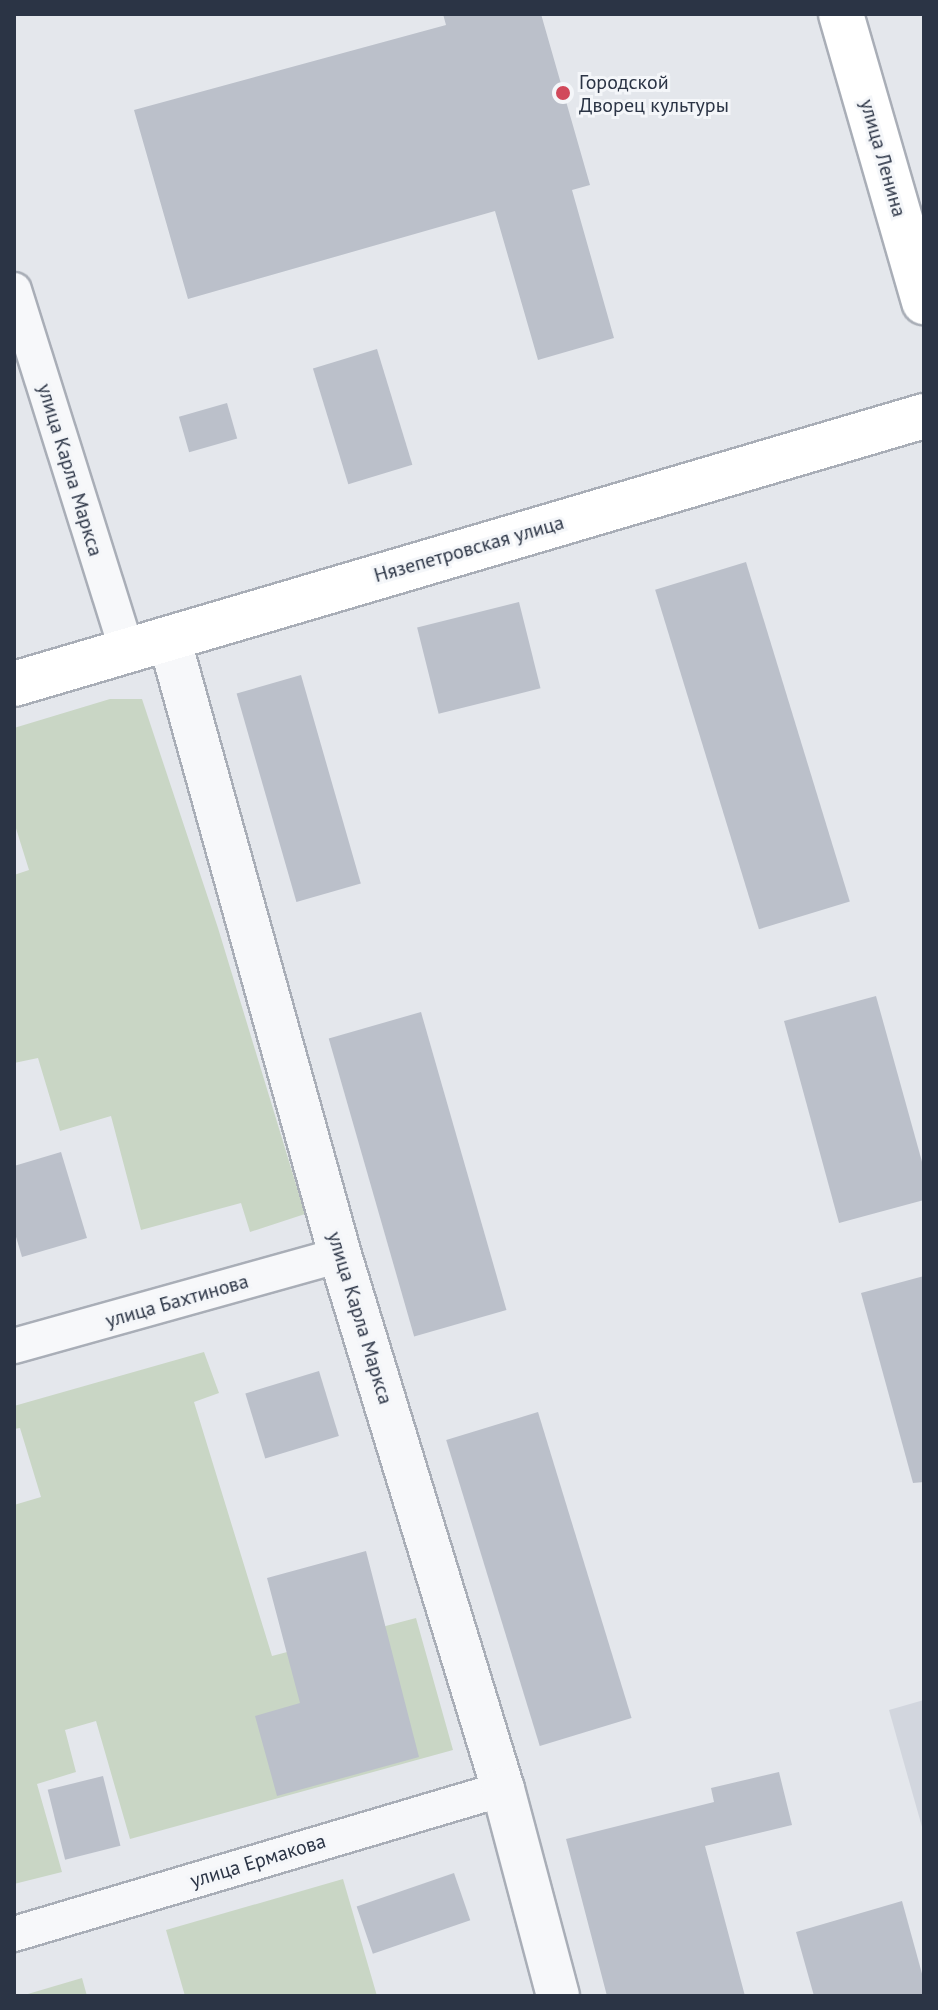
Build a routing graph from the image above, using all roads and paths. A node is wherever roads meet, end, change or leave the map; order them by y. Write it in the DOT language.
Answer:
graph roads {
  1 [pos="841,14"];
  2 [pos="14,290"];
  3 [pos="924,302"];
  4 [pos="924,416"];
  5 [pos="169,638"];
  6 [pos="127,650"];
  7 [pos="14,684"];
  8 [pos="340,1255"];
  9 [pos="14,1346"];
  10 [pos="503,1789"];
  11 [pos="14,1934"];
  12 [pos="558,1996"];
  1 -- 3 [label="main road, улица Ленина"];
  2 -- 6 [label="street, улица Карла Маркса"];
  4 -- 5 [label="main road, Нязепетровская улица"];
  5 -- 6 [label="main road, Нязепетровская улица"];
  5 -- 8 [label="street, улица Карла Маркса"];
  6 -- 7 [label="main road, Нязепетровская улица"];
  8 -- 9 [label="street, улица Бахтинова"];
  8 -- 10 [label="street, улица Карла Маркса"];
  10 -- 11 [label="street, улица Ермакова"];
  10 -- 12 [label="street, улица Карла Маркса"];
}
